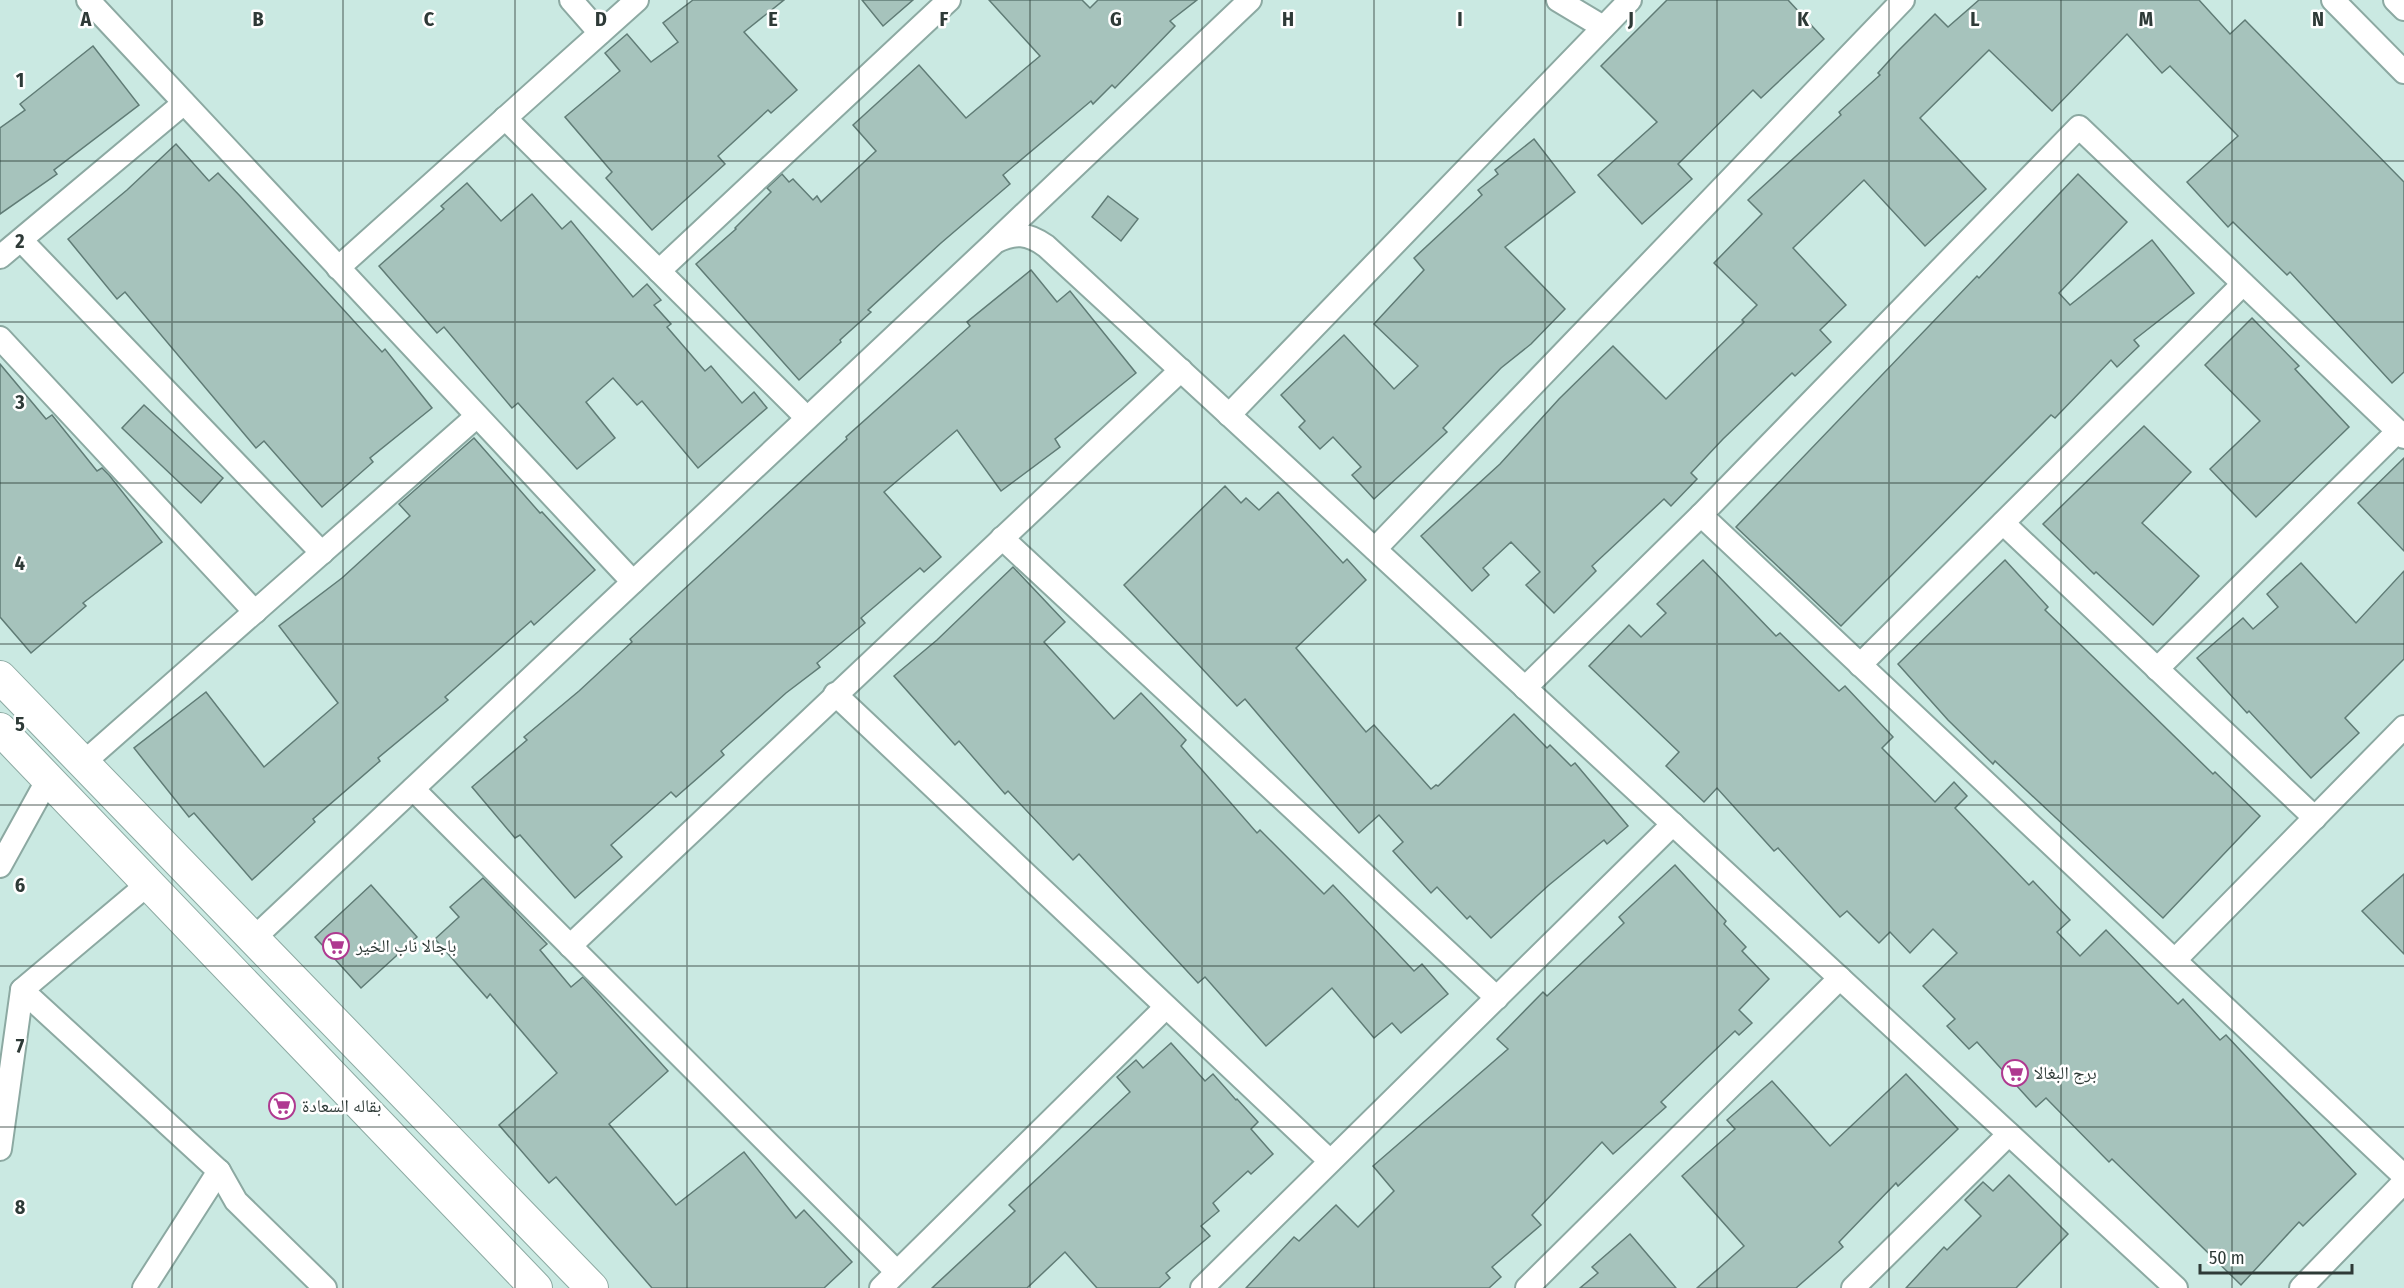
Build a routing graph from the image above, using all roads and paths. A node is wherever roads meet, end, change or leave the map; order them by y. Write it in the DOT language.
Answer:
graph roads {
  1 [pos="88,0"];
  2 [pos="571,0"];
  3 [pos="637,0"];
  4 [pos="949,0"];
  5 [pos="1250,0"];
  6 [pos="1558,0"];
  7 [pos="1630,0"];
  8 [pos="1903,0"];
  9 [pos="2395,0"];
  10 [pos="2334,3"];
  11 [pos="2404,9"];
  12 [pos="1604,27"];
  13 [pos="600,33"];
  14 [pos="2404,72"];
  15 [pos="184,103"];
  16 [pos="506,118"];
  17 [pos="21,240"];
  18 [pos="995,242"];
  19 [pos="0,257"];
  20 [pos="338,268"];
  21 [pos="659,271"];
  22 [pos="2243,284"];
  23 [pos="0,338"];
  24 [pos="1181,370"];
  25 [pos="1230,415"];
  26 [pos="477,416"];
  27 [pos="807,418"];
  28 [pos="2401,434"];
  29 [pos="1701,515"];
  30 [pos="2003,523"];
  31 [pos="1002,538"];
  32 [pos="1375,549"];
  33 [pos="321,553"];
  34 [pos="633,582"];
  35 [pos="255,612"];
  36 [pos="1860,665"];
  37 [pos="2157,669"];
  38 [pos="0,677"];
  39 [pos="1525,688"];
  40 [pos="836,694"];
  41 [pos="2404,728"];
  42 [pos="0,729"];
  43 [pos="82,764"];
  44 [pos="48,779"];
  45 [pos="413,789"];
  46 [pos="2315,818"];
  47 [pos="1673,824"];
  48 [pos="0,866"];
  49 [pos="148,884"];
  50 [pos="252,940"];
  51 [pos="570,945"];
  52 [pos="2175,960"];
  53 [pos="1840,978"];
  54 [pos="22,990"];
  55 [pos="1497,998"];
  56 [pos="1166,1007"];
  57 [pos="2008,1134"];
  58 [pos="0,1149"];
  59 [pos="1330,1161"];
  60 [pos="219,1171"];
  61 [pos="2404,1176"];
  62 [pos="2404,1182"];
  63 [pos="897,1272"];
  64 [pos="144,1288"];
  65 [pos="326,1288"];
  66 [pos="536,1288"];
  67 [pos="592,1288"];
  68 [pos="881,1288"];
  69 [pos="1202,1288"];
  70 [pos="1527,1288"];
  71 [pos="1853,1288"];
  72 [pos="2176,1288"];
  73 [pos="2301,1288"];
  1 -- 15 [label="street"];
  2 -- 13 [label="street"];
  3 -- 13 [label="street"];
  4 -- 21 [label="street"];
  5 -- 18 [label="street"];
  6 -- 12 [label="street"];
  7 -- 12 [label="street"];
  8 -- 32 [label="street"];
  9 -- 11 [label="street"];
  10 -- 14 [label="street"];
  12 -- 25 [label="street"];
  13 -- 16 [label="street"];
  15 -- 17 [label="street"];
  15 -- 20 [label="street"];
  16 -- 20 [label="street"];
  16 -- 21 [label="street"];
  17 -- 19 [label="street"];
  17 -- 33 [label="street"];
  18 -- 24 [label="street"];
  18 -- 27 [label="street"];
  20 -- 26 [label="street"];
  21 -- 27 [label="street"];
  22 -- 28 [label="street"];
  22 -- 29 [label="street"];
  22 -- 30 [label="street"];
  23 -- 35 [label="street"];
  24 -- 25 [label="street"];
  24 -- 31 [label="street"];
  25 -- 32 [label="street"];
  26 -- 33 [label="street"];
  26 -- 34 [label="street"];
  27 -- 34 [label="street"];
  28 -- 37 [label="street"];
  29 -- 36 [label="street"];
  29 -- 39 [label="street"];
  30 -- 36 [label="street"];
  30 -- 37 [label="street"];
  31 -- 40 [label="street"];
  31 -- 55 [label="street"];
  32 -- 39 [label="street"];
  33 -- 35 [label="street"];
  34 -- 45 [label="street"];
  35 -- 43 [label="street"];
  36 -- 52 [label="street"];
  37 -- 46 [label="street"];
  38 -- 43 [label="main road"];
  39 -- 47 [label="street"];
  40 -- 51 [label="street"];
  40 -- 56 [label="street"];
  41 -- 46 [label="street"];
  42 -- 44 [label="main road"];
  43 -- 50 [label="main road"];
  44 -- 48 [label="street"];
  44 -- 49 [label="main road"];
  45 -- 50 [label="street"];
  45 -- 51 [label="street"];
  46 -- 52 [label="street"];
  47 -- 53 [label="street"];
  47 -- 55 [label="street"];
  49 -- 54 [label="street"];
  49 -- 66 [label="main road"];
  50 -- 67 [label="main road"];
  51 -- 63 [label="street"];
  52 -- 61 [label="street"];
  53 -- 57 [label="street"];
  53 -- 70 [label="street"];
  54 -- 58 [label="street"];
  54 -- 60 [label="street"];
  55 -- 59 [label="street"];
  56 -- 59 [label="street"];
  56 -- 63 [label="street"];
  57 -- 71 [label="street"];
  57 -- 72 [label="street"];
  59 -- 69 [label="street"];
  60 -- 64 [label="street"];
  60 -- 65 [label="street"];
  62 -- 73 [label="street"];
  63 -- 68 [label="street"];
}
